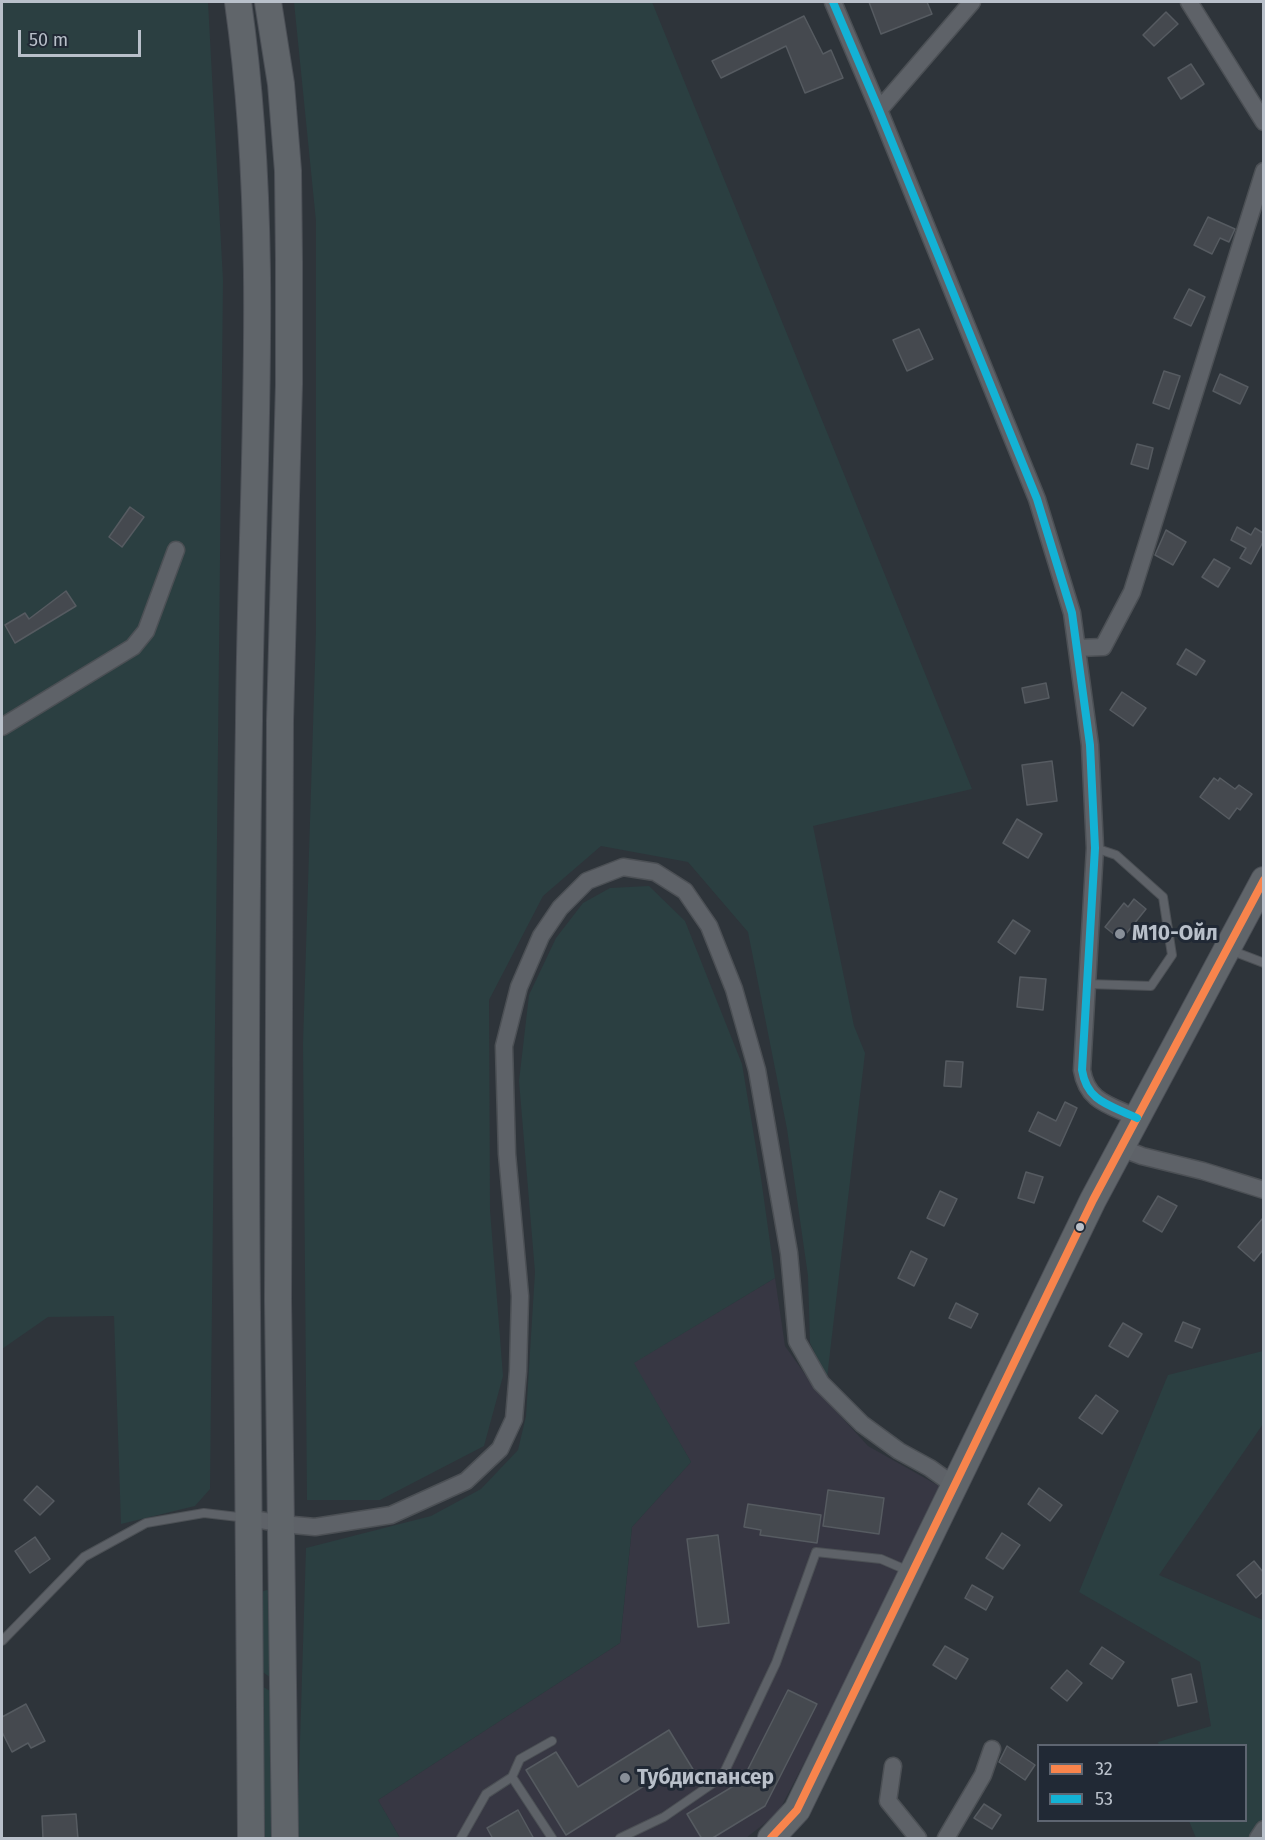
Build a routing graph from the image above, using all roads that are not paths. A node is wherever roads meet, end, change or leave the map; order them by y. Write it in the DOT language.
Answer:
graph roads {
  1 [pos="238,2"];
  2 [pos="267,2"];
  3 [pos="832,2"];
  4 [pos="972,2"];
  5 [pos="1189,2"];
  6 [pos="879,110"];
  7 [pos="1263,122"];
  8 [pos="1263,171"];
  9 [pos="176,550"];
  10 [pos="1078,648"];
  11 [pos="2,726"];
  12 [pos="1095,848"];
  13 [pos="1263,880"];
  14 [pos="1227,949"];
  15 [pos="1263,963"];
  16 [pos="1087,984"];
  17 [pos="1137,1118"];
  18 [pos="1121,1148"];
  19 [pos="1263,1190"];
  20 [pos="955,1486"];
  21 [pos="249,1518"];
  22 [pos="282,1524"];
  23 [pos="912,1573"];
  24 [pos="2,1641"];
  25 [pos="552,1741"];
  26 [pos="992,1749"];
  27 [pos="893,1766"];
  28 [pos="512,1777"];
  29 [pos="1263,1829"];
  30 [pos="251,1839"];
  31 [pos="285,1839"];
  32 [pos="461,1839"];
  33 [pos="552,1839"];
  34 [pos="620,1839"];
  35 [pos="771,1839"];
  36 [pos="918,1839"];
  37 [pos="945,1839"];
  38 [pos="1258,1839"];
  1 -- 21 [label="main road"];
  2 -- 22 [label="main road"];
  3 -- 6 [label="street"];
  4 -- 6 [label="street"];
  5 -- 7 [label="street"];
  6 -- 10 [label="street"];
  8 -- 10 [label="street"];
  9 -- 11 [label="street"];
  10 -- 12 [label="street"];
  12 -- 16 [label="street"];
  12 -- 16 [label="lane"];
  13 -- 14 [label="main road"];
  14 -- 15 [label="lane"];
  14 -- 17 [label="main road"];
  16 -- 17 [label="street"];
  17 -- 18 [label="main road"];
  18 -- 19 [label="street"];
  18 -- 20 [label="main road"];
  20 -- 22 [label="street"];
  20 -- 23 [label="main road"];
  21 -- 22 [label="street"];
  21 -- 24 [label="lane"];
  21 -- 30 [label="main road"];
  22 -- 31 [label="main road"];
  23 -- 34 [label="lane"];
  23 -- 35 [label="main road"];
  25 -- 28 [label="lane"];
  26 -- 37 [label="street"];
  27 -- 36 [label="street"];
  28 -- 32 [label="lane"];
  28 -- 33 [label="lane"];
  29 -- 38 [label="street"];
}
